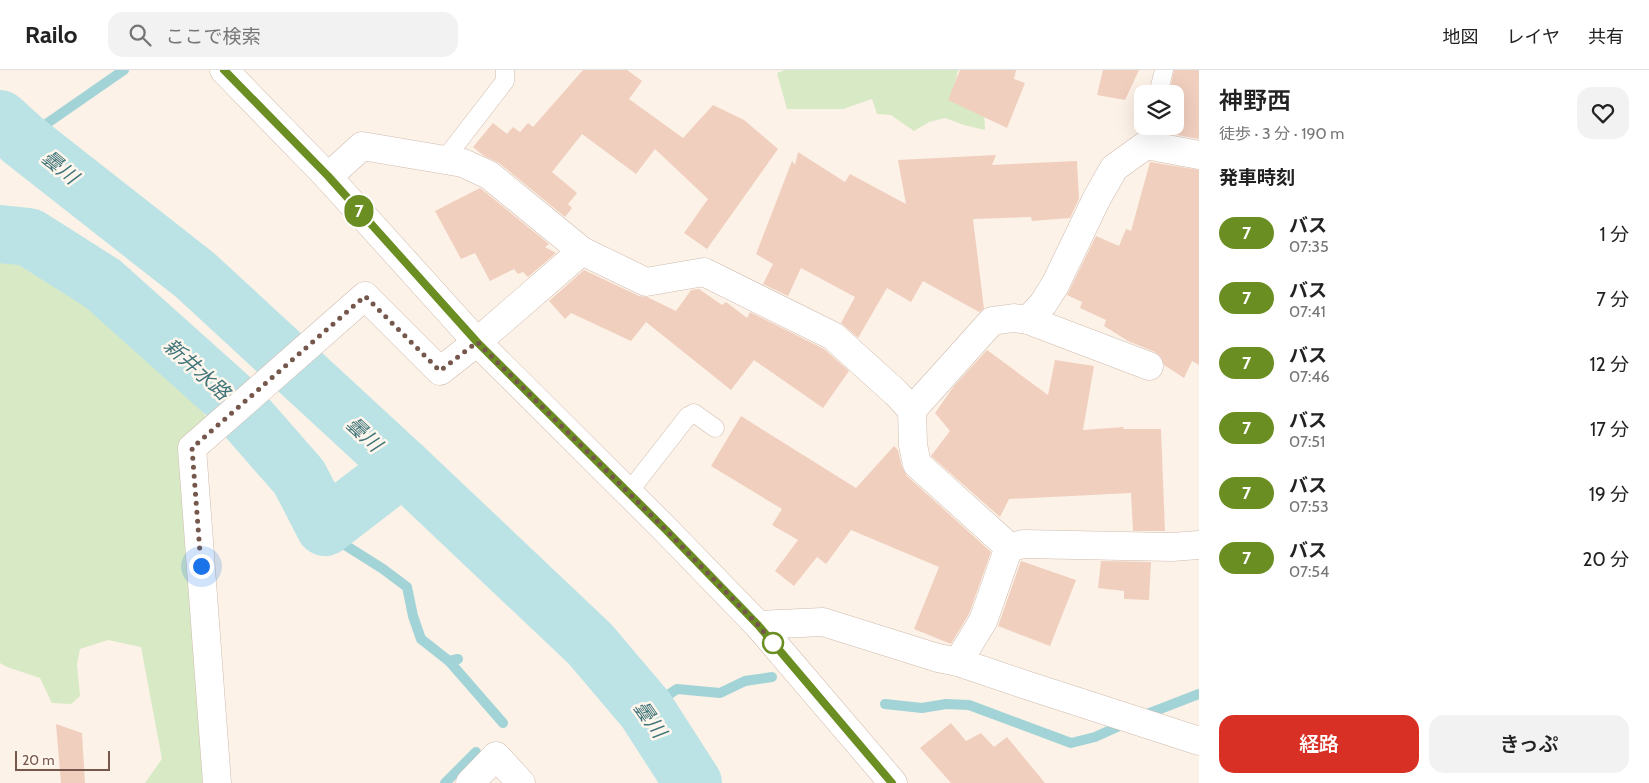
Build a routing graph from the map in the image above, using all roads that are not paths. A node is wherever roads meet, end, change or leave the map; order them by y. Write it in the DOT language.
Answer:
graph roads {
  1 [pos="224,70"];
  2 [pos="505,70"];
  3 [pos="1164,70"];
  4 [pos="1160,85"];
  5 [pos="1148,136"];
  6 [pos="1199,155"];
  7 [pos="444,160"];
  8 [pos="328,176"];
  9 [pos="582,251"];
  10 [pos="1028,320"];
  11 [pos="477,342"];
  12 [pos="1149,366"];
  13 [pos="912,410"];
  14 [pos="715,428"];
  15 [pos="628,493"];
  16 [pos="1199,545"];
  17 [pos="1009,547"];
  18 [pos="758,625"];
  19 [pos="958,662"];
  20 [pos="1199,741"];
  21 [pos="217,783"];
  22 [pos="470,783"];
  23 [pos="521,783"];
  24 [pos="892,783"];
  1 -- 8 [label="street"];
  2 -- 7 [label="lane"];
  3 -- 4 [label="lane"];
  5 -- 6 [label="street"];
  5 -- 10 [label="street"];
  7 -- 8 [label="street"];
  7 -- 9 [label="street"];
  8 -- 11 [label="street"];
  9 -- 11 [label="street"];
  9 -- 13 [label="street"];
  10 -- 12 [label="street"];
  10 -- 13 [label="street"];
  11 -- 15 [label="street"];
  11 -- 21 [label="street"];
  13 -- 17 [label="street"];
  14 -- 15 [label="lane"];
  15 -- 18 [label="street"];
  16 -- 17 [label="street"];
  17 -- 19 [label="street"];
  18 -- 19 [label="street"];
  18 -- 24 [label="street"];
  19 -- 20 [label="street"];
  22 -- 23 [label="street"];
}
